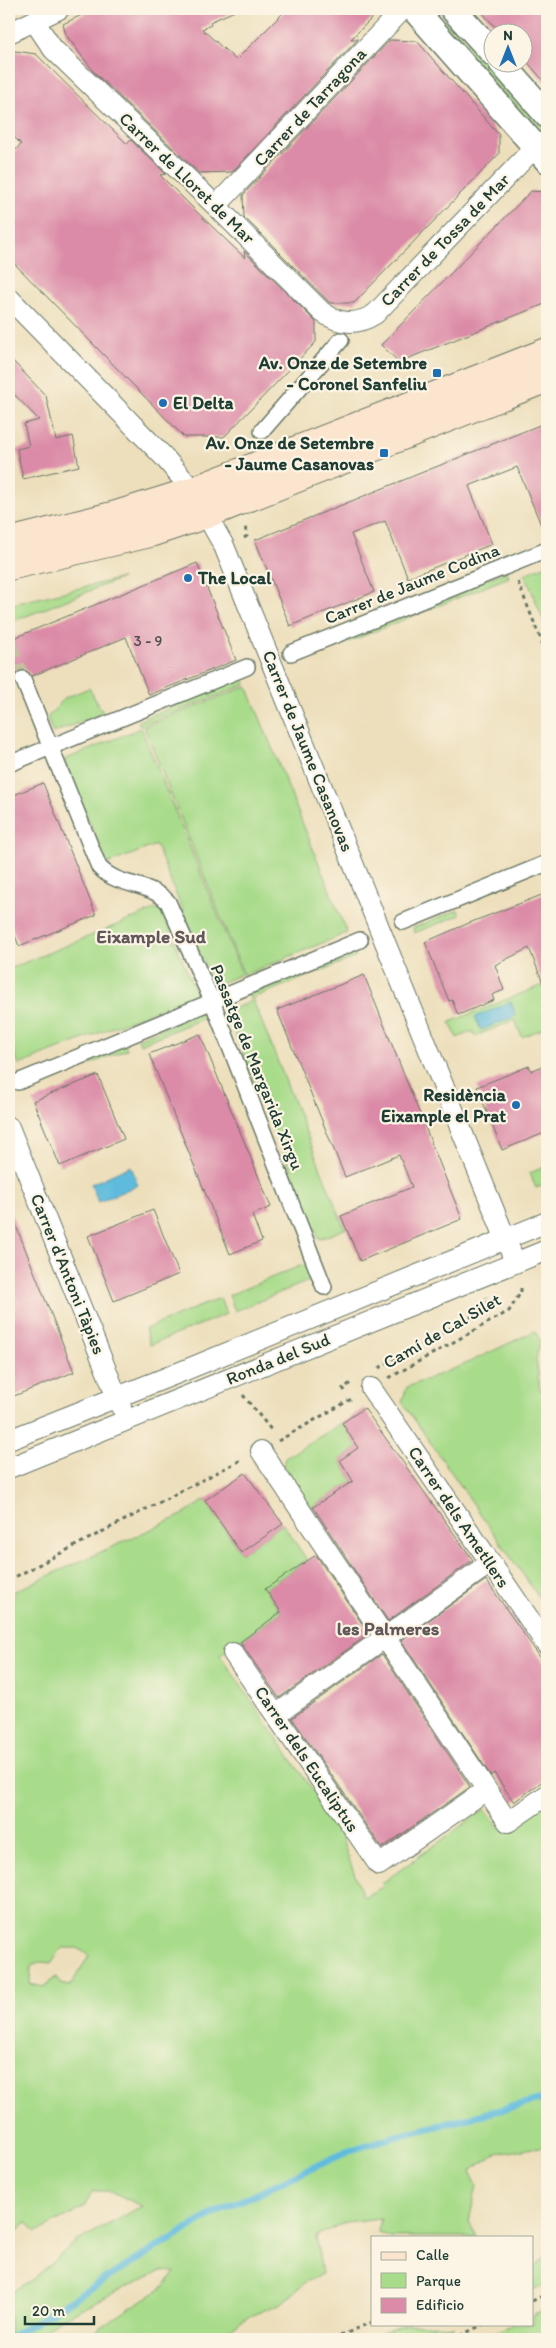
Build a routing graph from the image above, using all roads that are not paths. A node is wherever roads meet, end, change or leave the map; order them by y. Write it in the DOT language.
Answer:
graph roads {
  1 [pos="58,9"];
  2 [pos="403,9"];
  3 [pos="414,9"];
  4 [pos="453,9"];
  5 [pos="34,21"];
  6 [pos="9,33"];
  7 [pos="484,43"];
  8 [pos="510,72"];
  9 [pos="547,115"];
  10 [pos="541,153"];
  11 [pos="216,206"];
  12 [pos="9,298"];
  13 [pos="345,331"];
  14 [pos="547,352"];
  15 [pos="547,378"];
  16 [pos="262,431"];
  17 [pos="193,491"];
  18 [pos="208,514"];
  19 [pos="9,542"];
  20 [pos="547,550"];
  21 [pos="9,566"];
  22 [pos="291,653"];
  23 [pos="247,667"];
  24 [pos="23,679"];
  25 [pos="50,747"];
  26 [pos="9,764"];
  27 [pos="547,863"];
  28 [pos="403,922"];
  29 [pos="360,940"];
  30 [pos="212,1001"];
  31 [pos="18,1082"];
  32 [pos="9,1127"];
  33 [pos="547,1222"];
  34 [pos="506,1239"];
  35 [pos="547,1250"];
  36 [pos="515,1262"];
  37 [pos="324,1288"];
  38 [pos="361,1386"];
  39 [pos="117,1396"];
  40 [pos="127,1421"];
  41 [pos="9,1440"];
  42 [pos="260,1451"];
  43 [pos="9,1468"];
  44 [pos="490,1563"];
  45 [pos="385,1638"];
  46 [pos="547,1645"];
  47 [pos="233,1653"];
  48 [pos="277,1714"];
  49 [pos="486,1790"];
  50 [pos="547,1796"];
  1 -- 5 [label="street"];
  2 -- 11 [label="street, Carrer de Tarragona"];
  3 -- 10 [label="street"];
  4 -- 7 [label="street"];
  5 -- 6 [label="street"];
  5 -- 11 [label="street, Carrer de Lloret de Mar"];
  8 -- 9 [label="street"];
  10 -- 13 [label="street, Carrer de Tossa de Mar"];
  11 -- 13 [label="street, Carrer de Lloret de Mar"];
  12 -- 17 [label="street, Carrer de Jaume Casanovas"];
  13 -- 16 [label="street"];
  14 -- 17 [label="main road"];
  15 -- 18 [label="main road"];
  17 -- 18 [label="street, Carrer de Jaume Casanovas"];
  17 -- 19 [label="main road"];
  18 -- 21 [label="main road"];
  18 -- 34 [label="street, Carrer de Jaume Casanovas"];
  20 -- 22 [label="street, Carrer de Jaume Codina"];
  23 -- 25 [label="street"];
  24 -- 25 [label="street, Passatge de Margarida Xirgu"];
  25 -- 26 [label="street"];
  25 -- 30 [label="street, Passatge de Margarida Xirgu"];
  27 -- 28 [label="street"];
  29 -- 30 [label="street"];
  30 -- 31 [label="street"];
  30 -- 37 [label="street, Passatge de Margarida Xirgu"];
  32 -- 39 [label="street, Carrer d'Antoni Tàpies"];
  33 -- 34 [label="street, Ronda del Sud"];
  34 -- 36 [label="street, Carrer de Jaume Casanovas"];
  34 -- 39 [label="street, Ronda del Sud"];
  35 -- 36 [label="street, Ronda del Sud"];
  36 -- 40 [label="street, Ronda del Sud"];
  38 -- 44 [label="street, Carrer dels Ametllers"];
  39 -- 40 [label="street, Carrer d'Antoni Tàpies"];
  39 -- 41 [label="street, Ronda del Sud"];
  40 -- 43 [label="street, Ronda del Sud"];
  42 -- 45 [label="street"];
  44 -- 45 [label="street"];
  44 -- 46 [label="street, Carrer dels Ametllers"];
  45 -- 48 [label="street"];
  45 -- 49 [label="street"];
  47 -- 48 [label="street, Carrer dels Eucaliptus"];
  48 -- 49 [label="street, Carrer dels Eucaliptus"];
  49 -- 50 [label="street"];
}
